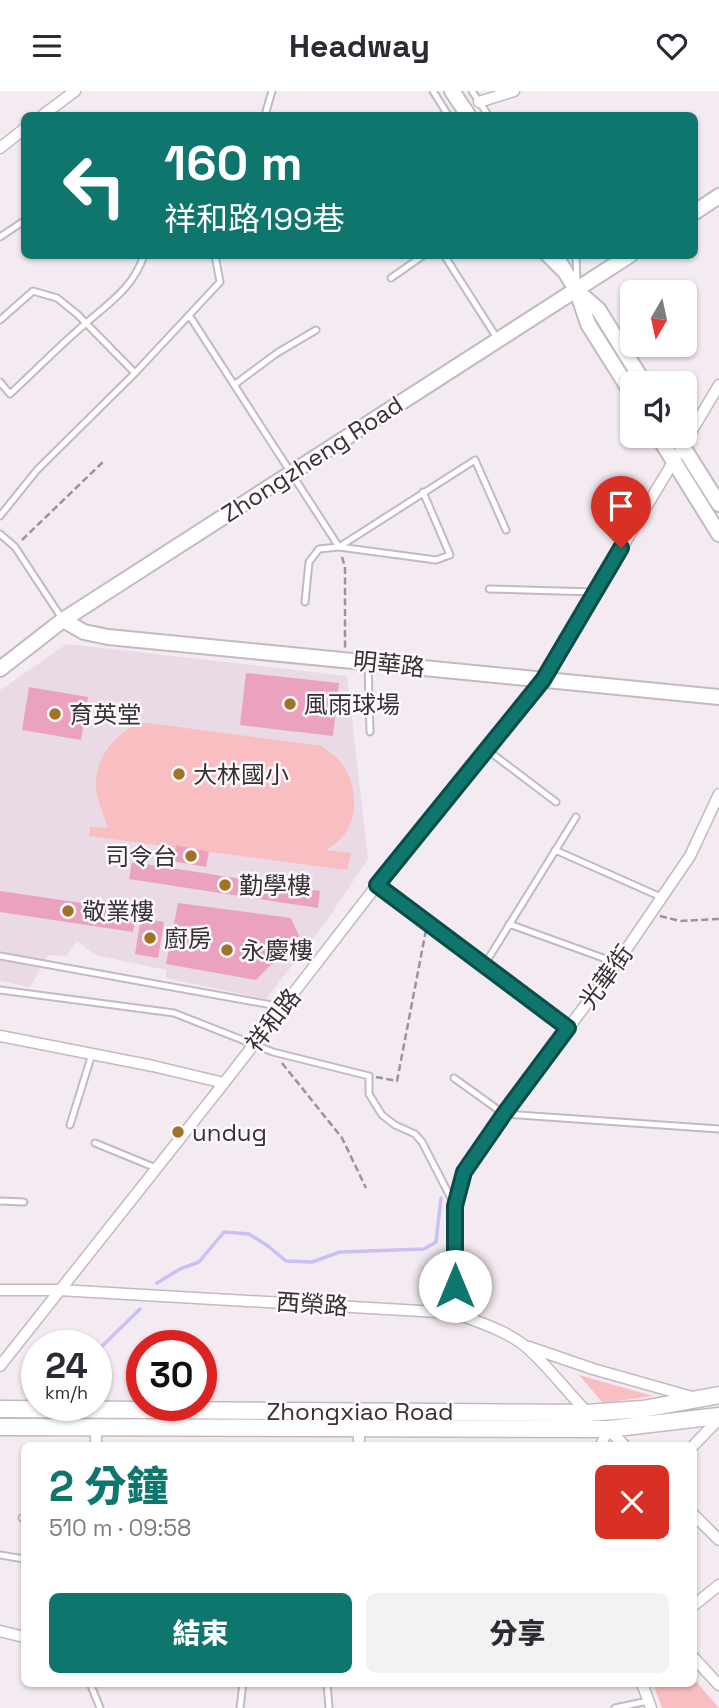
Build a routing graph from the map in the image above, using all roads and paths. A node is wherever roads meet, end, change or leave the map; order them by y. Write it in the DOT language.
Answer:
graph roads {
  1 [pos="75,91"];
  2 [pos="272,91"];
  3 [pos="433,91"];
  4 [pos="452,91"];
  5 [pos="472,91"];
  6 [pos="514,91"];
  7 [pos="480,102"];
  8 [pos="47,112"];
  9 [pos="266,112"];
  10 [pos="446,112"];
  11 [pos="466,112"];
  12 [pos="486,112"];
  13 [pos="21,131"];
  14 [pos="0,148"];
  15 [pos="719,196"];
  16 [pos="698,210"];
  17 [pos="21,223"];
  18 [pos="0,237"];
  19 [pos="143,259"];
  20 [pos="216,259"];
  21 [pos="409,259"];
  22 [pos="419,259"];
  23 [pos="447,259"];
  24 [pos="546,259"];
  25 [pos="557,259"];
  26 [pos="576,259"];
  27 [pos="623,259"];
  28 [pos="412,264"];
  29 [pos="391,278"];
  30 [pos="577,291"];
  31 [pos="189,315"];
  32 [pos="0,320"];
  33 [pos="87,322"];
  34 [pos="316,330"];
  35 [pos="498,341"];
  36 [pos="637,371"];
  37 [pos="135,373"];
  38 [pos="620,375"];
  39 [pos="0,382"];
  40 [pos="234,385"];
  41 [pos="719,385"];
  42 [pos="697,416"];
  43 [pos="665,448"];
  44 [pos="677,448"];
  45 [pos="683,448"];
  46 [pos="106,460"];
  47 [pos="673,461"];
  48 [pos="291,472"];
  49 [pos="422,492"];
  50 [pos="719,504"];
  51 [pos="0,516"];
  52 [pos="506,530"];
  53 [pos="0,534"];
  54 [pos="719,534"];
  55 [pos="15,547"];
  56 [pos="339,547"];
  57 [pos="489,589"];
  58 [pos="595,592"];
  59 [pos="305,602"];
  60 [pos="63,620"];
  61 [pos="345,660"];
  62 [pos="368,662"];
  63 [pos="0,669"];
  64 [pos="543,680"];
  65 [pos="719,697"];
  66 [pos="370,732"];
  67 [pos="485,749"];
  68 [pos="718,799"];
  69 [pos="556,802"];
  70 [pos="576,817"];
  71 [pos="555,850"];
  72 [pos="377,885"];
  73 [pos="661,897"];
  74 [pos="650,914"];
  75 [pos="719,919"];
  76 [pos="428,921"];
  77 [pos="509,924"];
  78 [pos="0,956"];
  79 [pos="617,963"];
  80 [pos="485,964"];
  81 [pos="0,990"];
  82 [pos="283,1007"];
  83 [pos="568,1028"];
  84 [pos="0,1036"];
  85 [pos="253,1045"];
  86 [pos="273,1052"];
  87 [pos="92,1054"];
  88 [pos="369,1076"];
  89 [pos="454,1078"];
  90 [pos="224,1083"];
  91 [pos="504,1114"];
  92 [pos="70,1125"];
  93 [pos="719,1129"];
  94 [pos="95,1143"];
  95 [pos="156,1168"];
  96 [pos="366,1188"];
  97 [pos="0,1201"];
  98 [pos="24,1202"];
  99 [pos="455,1206"];
  100 [pos="0,1290"];
  101 [pos="59,1290"];
  102 [pos="455,1313"];
  103 [pos="523,1345"];
  104 [pos="0,1366"];
  105 [pos="719,1395"];
  106 [pos="699,1399"];
  107 [pos="0,1409"];
  108 [pos="360,1411"];
  109 [pos="587,1413"];
  110 [pos="719,1418"];
  111 [pos="0,1427"];
  112 [pos="96,1427"];
  113 [pos="608,1429"];
  114 [pos="359,1438"];
  115 [pos="96,1442"];
  116 [pos="602,1442"];
  117 [pos="621,1442"];
  118 [pos="697,1442"];
  119 [pos="697,1518"];
  120 [pos="719,1540"];
  121 [pos="0,1555"];
  122 [pos="21,1558"];
  123 [pos="719,1585"];
  124 [pos="697,1603"];
  125 [pos="0,1631"];
  126 [pos="21,1636"];
  127 [pos="697,1661"];
  128 [pos="719,1685"];
  129 [pos="92,1687"];
  130 [pos="243,1687"];
  131 [pos="327,1687"];
  132 [pos="643,1687"];
  133 [pos="650,1705"];
  134 [pos="100,1708"];
  135 [pos="240,1708"];
  136 [pos="329,1708"];
  137 [pos="615,1708"];
  1 -- 8 [label="street"];
  2 -- 9 [label="lane"];
  3 -- 10 [label="lane"];
  4 -- 11 [label="street"];
  5 -- 7 [label="lane"];
  6 -- 7 [label="street"];
  7 -- 12 [label="lane"];
  13 -- 14 [label="street"];
  15 -- 16 [label="street"];
  17 -- 18 [label="lane"];
  19 -- 33 [label="lane"];
  20 -- 31 [label="lane"];
  21 -- 28 [label="lane"];
  22 -- 28 [label="lane"];
  23 -- 35 [label="lane"];
  24 -- 30 [label="lane"];
  25 -- 30 [label="street"];
  26 -- 30 [label="lane"];
  27 -- 30 [label="street, Zhongzheng Road"];
  28 -- 29 [label="lane"];
  30 -- 35 [label="street, Zhongzheng Road"];
  30 -- 36 [label="street"];
  30 -- 38 [label="street"];
  31 -- 37 [label="lane"];
  31 -- 40 [label="lane"];
  32 -- 33 [label="lane"];
  33 -- 37 [label="lane"];
  33 -- 39 [label="lane"];
  34 -- 40 [label="lane"];
  35 -- 48 [label="street, Zhongzheng Road"];
  37 -- 51 [label="lane"];
  40 -- 48 [label="lane"];
  41 -- 42 [label="street, 祥和路"];
  43 -- 47 [label="street"];
  44 -- 47 [label="street, 祥和路"];
  45 -- 50 [label="street"];
  46 -- 55 [label="path"];
  47 -- 54 [label="street"];
  47 -- 58 [label="street, 祥和路"];
  48 -- 56 [label="lane"];
  48 -- 60 [label="street, Zhongzheng Road"];
  49 -- 52 [label="lane"];
  49 -- 56 [label="lane"];
  49 -- 56 [label="lane"];
  53 -- 55 [label="lane"];
  55 -- 60 [label="lane"];
  56 -- 59 [label="lane"];
  56 -- 61 [label="path"];
  57 -- 58 [label="lane"];
  58 -- 64 [label="street, 祥和路"];
  60 -- 61 [label="street, 明華路"];
  60 -- 63 [label="street, Zhongzheng Road"];
  61 -- 62 [label="street, 明華路"];
  62 -- 64 [label="street, 明華路"];
  62 -- 66 [label="lane"];
  64 -- 65 [label="street, 明華路"];
  64 -- 67 [label="street, 祥和路"];
  67 -- 69 [label="lane"];
  67 -- 72 [label="street, 祥和路"];
  68 -- 73 [label="street, 光華街"];
  70 -- 71 [label="lane"];
  71 -- 73 [label="lane"];
  71 -- 77 [label="lane"];
  72 -- 76 [label="lane"];
  72 -- 82 [label="street, 祥和路"];
  73 -- 74 [label="street, 光華街"];
  74 -- 75 [label="path"];
  74 -- 79 [label="street, 光華街"];
  76 -- 80 [label="lane"];
  76 -- 88 [label="path"];
  77 -- 79 [label="lane"];
  77 -- 80 [label="lane"];
  78 -- 82 [label="lane"];
  79 -- 83 [label="street, 光華街"];
  80 -- 83 [label="lane"];
  81 -- 85 [label="lane"];
  82 -- 85 [label="street, 祥和路"];
  83 -- 91 [label="street, 光華街"];
  84 -- 87 [label="street"];
  85 -- 86 [label="lane"];
  85 -- 90 [label="street, 祥和路"];
  86 -- 88 [label="lane"];
  86 -- 96 [label="path"];
  87 -- 90 [label="street"];
  87 -- 92 [label="lane"];
  88 -- 99 [label="lane"];
  89 -- 91 [label="lane"];
  90 -- 95 [label="street, 祥和路"];
  91 -- 93 [label="lane"];
  91 -- 99 [label="street, 光華街"];
  94 -- 95 [label="lane"];
  95 -- 101 [label="street, 祥和路"];
  97 -- 98 [label="lane"];
  99 -- 102 [label="street, 光華街"];
  100 -- 101 [label="street, 西榮路"];
  101 -- 102 [label="street, 西榮路"];
  101 -- 104 [label="street, 祥和路"];
  102 -- 103 [label="street, 西榮路"];
  103 -- 106 [label="street"];
  103 -- 109 [label="street, 西榮路"];
  105 -- 106 [label="main road, Zhongxiao Road"];
  106 -- 109 [label="main road, Zhongxiao Road"];
  107 -- 108 [label="main road, Zhongxiao Road"];
  108 -- 109 [label="main road, Zhongxiao Road"];
  108 -- 114 [label="street"];
  109 -- 113 [label="street, 西榮路"];
  110 -- 113 [label="main road, Zhongxiao Road"];
  110 -- 118 [label="street"];
  111 -- 112 [label="main road, Zhongxiao Road"];
  112 -- 114 [label="main road, Zhongxiao Road"];
  112 -- 115 [label="street"];
  113 -- 114 [label="main road, Zhongxiao Road"];
  113 -- 116 [label="street"];
  113 -- 117 [label="street, 西榮路"];
  119 -- 120 [label="street"];
  121 -- 122 [label="lane"];
  123 -- 124 [label="street"];
  125 -- 126 [label="street"];
  127 -- 128 [label="street"];
  129 -- 134 [label="lane"];
  130 -- 135 [label="lane"];
  131 -- 136 [label="lane"];
  132 -- 133 [label="street"];
  133 -- 137 [label="lane"];
}
